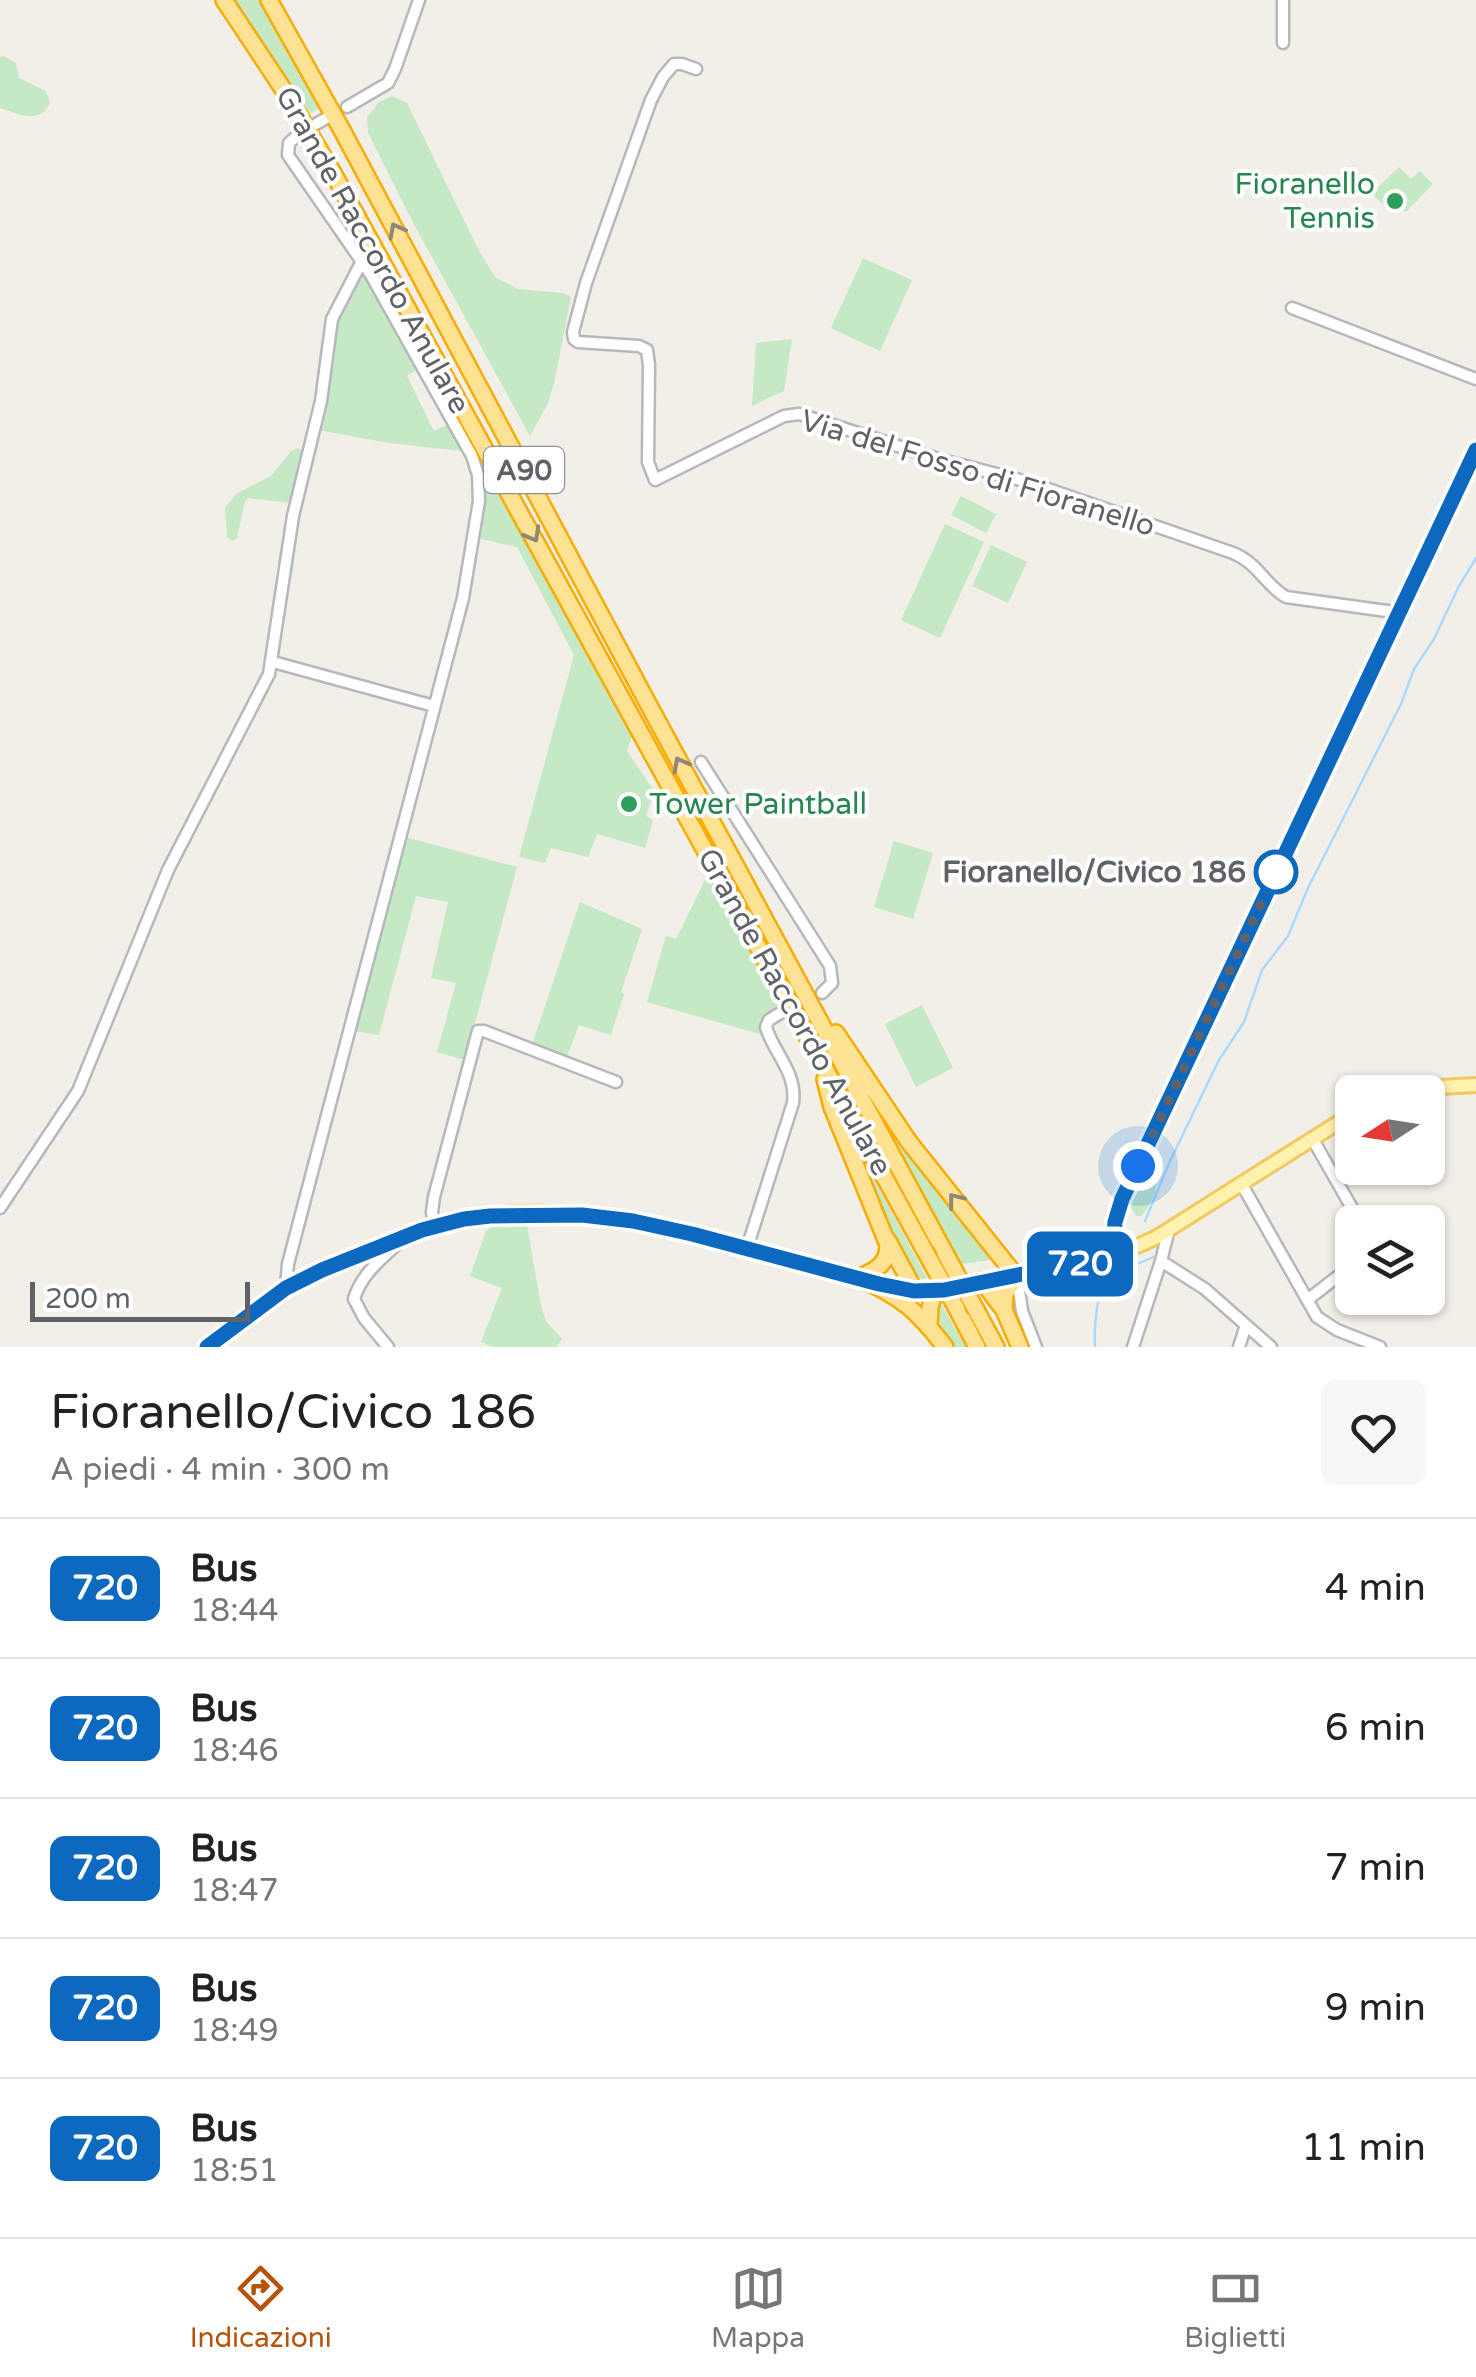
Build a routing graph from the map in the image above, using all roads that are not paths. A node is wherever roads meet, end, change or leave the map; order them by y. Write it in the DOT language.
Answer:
graph roads {
  1 [pos="224,0"];
  2 [pos="269,0"];
  3 [pos="419,0"];
  4 [pos="1284,0"];
  5 [pos="1283,43"];
  6 [pos="696,70"];
  7 [pos="347,107"];
  8 [pos="330,116"];
  9 [pos="316,124"];
  10 [pos="300,134"];
  11 [pos="362,261"];
  12 [pos="1292,308"];
  13 [pos="1476,378"];
  14 [pos="1476,450"];
  15 [pos="1401,612"];
  16 [pos="273,662"];
  17 [pos="434,706"];
  18 [pos="702,762"];
  19 [pos="776,942"];
  20 [pos="822,993"];
  21 [pos="782,1012"];
  22 [pos="822,1060"];
  23 [pos="616,1082"];
  24 [pos="1476,1086"];
  25 [pos="1445,1087"];
  26 [pos="1335,1124"];
  27 [pos="1312,1138"];
  28 [pos="1241,1183"];
  29 [pos="1350,1205"];
  30 [pos="0,1208"];
  31 [pos="434,1226"];
  32 [pos="1170,1229"];
  33 [pos="885,1232"];
  34 [pos="409,1234"];
  35 [pos="747,1248"];
  36 [pos="1112,1256"];
  37 [pos="1162,1261"];
  38 [pos="1016,1276"];
  39 [pos="859,1278"];
  40 [pos="1335,1279"];
  41 [pos="982,1281"];
  42 [pos="286,1288"];
  43 [pos="934,1290"];
  44 [pos="914,1291"];
  45 [pos="1307,1300"];
  46 [pos="1004,1310"];
  47 [pos="1246,1324"];
  48 [pos="929,1326"];
  49 [pos="207,1347"];
  50 [pos="388,1347"];
  51 [pos="945,1347"];
  52 [pos="977,1347"];
  53 [pos="996,1347"];
  54 [pos="1020,1347"];
  55 [pos="1036,1347"];
  56 [pos="1133,1347"];
  57 [pos="1239,1347"];
  58 [pos="1271,1347"];
  59 [pos="1380,1347"];
  1 -- 22 [label="highway, Grande Raccordo Anulare / A90, one-way"];
  19 -- 2 [label="highway, Grande Raccordo Anulare / A90, one-way"];
  3 -- 7 [label="street"];
  4 -- 5 [label="street"];
  6 -- 15 [label="street, Via del Fosso di Fioranello"];
  8 -- 9 [label="street"];
  10 -- 11 [label="street"];
  11 -- 16 [label="street"];
  11 -- 17 [label="street"];
  12 -- 13 [label="street"];
  14 -- 15 [label="street"];
  15 -- 36 [label="street"];
  16 -- 17 [label="street"];
  16 -- 30 [label="street"];
  17 -- 42 [label="street"];
  18 -- 20 [label="street"];
  38 -- 19 [label="highway, one-way"];
  19 -- 53 [label="highway, Grande Raccordo Anulare / A90, bridge"];
  21 -- 35 [label="street"];
  22 -- 33 [label="highway"];
  22 -- 52 [label="highway, Grande Raccordo Anulare / A90, bridge"];
  23 -- 31 [label="street"];
  24 -- 25 [label="main road"];
  26 -- 27 [label="main road"];
  27 -- 28 [label="main road"];
  27 -- 29 [label="street"];
  28 -- 32 [label="main road"];
  28 -- 45 [label="street"];
  31 -- 34 [label="main road"];
  31 -- 35 [label="main road"];
  32 -- 36 [label="main road"];
  32 -- 37 [label="street"];
  33 -- 39 [label="highway"];
  33 -- 44 [label="highway"];
  34 -- 42 [label="main road"];
  34 -- 50 [label="street"];
  35 -- 39 [label="main road"];
  36 -- 38 [label="main road"];
  37 -- 47 [label="street"];
  37 -- 56 [label="street"];
  38 -- 41 [label="main road"];
  38 -- 46 [label="highway"];
  38 -- 55 [label="street"];
  39 -- 44 [label="main road"];
  39 -- 48 [label="highway"];
  40 -- 45 [label="street"];
  41 -- 43 [label="main road"];
  41 -- 46 [label="highway"];
  42 -- 49 [label="main road"];
  43 -- 44 [label="main road"];
  43 -- 48 [label="highway"];
  45 -- 59 [label="street"];
  46 -- 54 [label="highway"];
  47 -- 57 [label="street"];
  47 -- 58 [label="street"];
  48 -- 51 [label="highway"];
}
